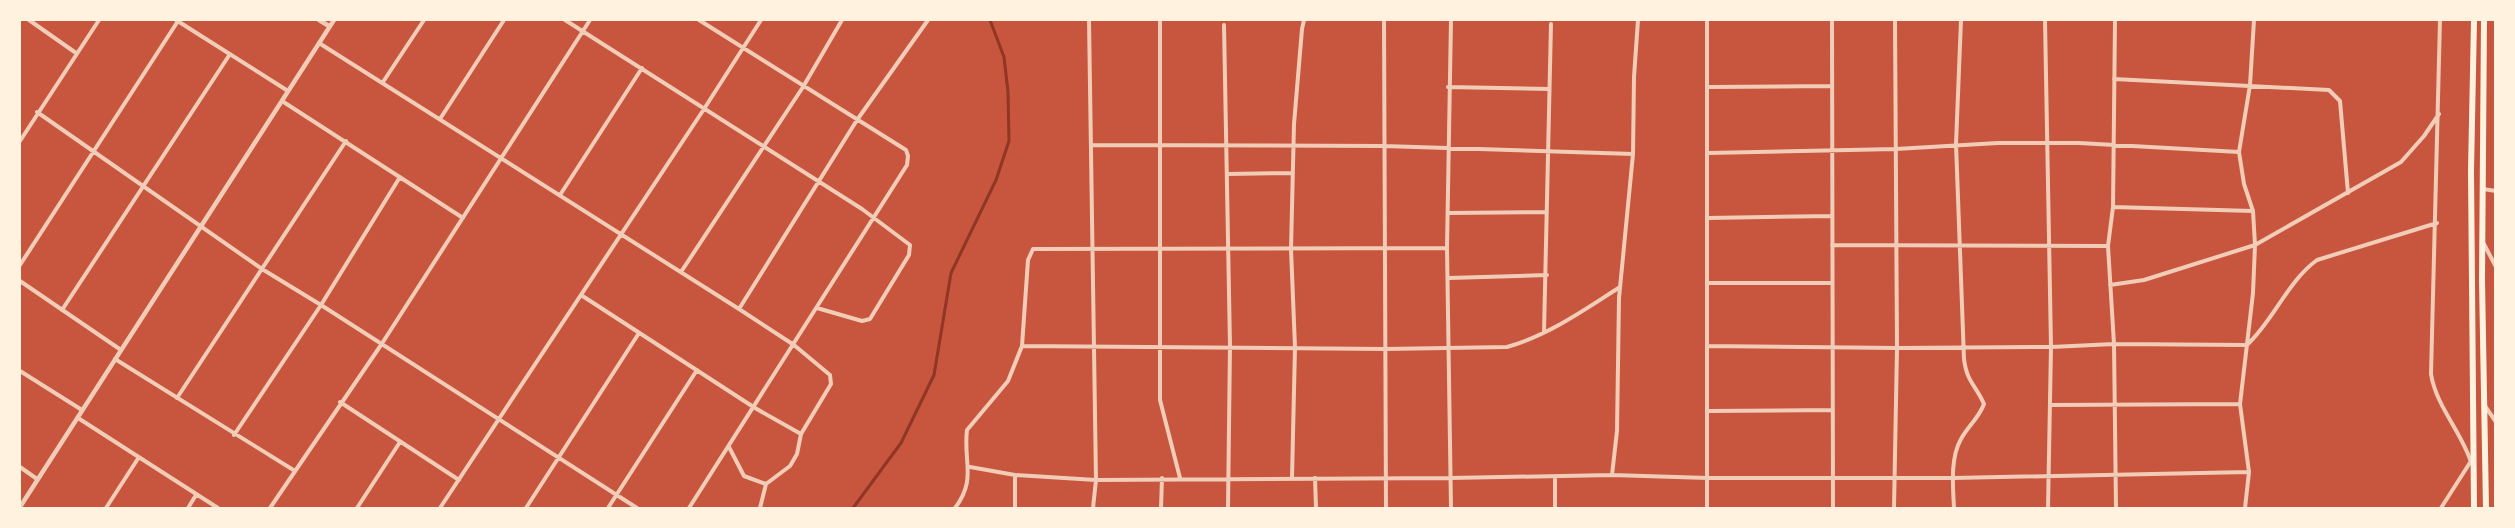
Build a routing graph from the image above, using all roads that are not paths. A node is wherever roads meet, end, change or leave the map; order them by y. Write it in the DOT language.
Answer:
graph roads {
  1 [pos="29,20"];
  2 [pos="99,20"];
  3 [pos="177,20"];
  4 [pos="319,20"];
  5 [pos="334,20"];
  6 [pos="424,20"];
  7 [pos="504,20"];
  8 [pos="565,20"];
  9 [pos="590,20"];
  10 [pos="699,20"];
  11 [pos="761,20"];
  12 [pos="842,20"];
  13 [pos="928,20"];
  14 [pos="1089,20"];
  15 [pos="1160,20"];
  16 [pos="1304,20"];
  17 [pos="1384,20"];
  18 [pos="1451,20"];
  19 [pos="1638,20"];
  20 [pos="1707,20"];
  21 [pos="1832,20"];
  22 [pos="1895,20"];
  23 [pos="1961,20"];
  24 [pos="2045,20"];
  25 [pos="2115,20"];
  26 [pos="2254,20"];
  27 [pos="2440,20"];
  28 [pos="2474,20"];
  29 [pos="2484,20"];
  30 [pos="1551,24"];
  31 [pos="1224,25"];
  32 [pos="329,26"];
  33 [pos="582,31"];
  34 [pos="319,43"];
  35 [pos="743,48"];
  36 [pos="76,53"];
  37 [pos="230,54"];
  38 [pos="642,68"];
  39 [pos="2114,79"];
  40 [pos="383,82"];
  41 [pos="2250,85"];
  42 [pos="1832,86"];
  43 [pos="803,87"];
  44 [pos="1448,87"];
  45 [pos="1708,87"];
  46 [pos="1550,89"];
  47 [pos="288,91"];
  48 [pos="282,101"];
  49 [pos="704,109"];
  50 [pos="37,112"];
  51 [pos="2439,113"];
  52 [pos="440,119"];
  53 [pos="857,120"];
  54 [pos="20,141"];
  55 [pos="346,141"];
  56 [pos="2047,143"];
  57 [pos="1956,144"];
  58 [pos="1091,145"];
  59 [pos="1161,145"];
  60 [pos="1226,145"];
  61 [pos="1294,145"];
  62 [pos="1384,146"];
  63 [pos="1448,147"];
  64 [pos="2115,147"];
  65 [pos="764,148"];
  66 [pos="1896,149"];
  67 [pos="1548,151"];
  68 [pos="1832,151"];
  69 [pos="93,152"];
  70 [pos="2239,152"];
  71 [pos="1708,153"];
  72 [pos="1633,154"];
  73 [pos="501,158"];
  74 [pos="1293,173"];
  75 [pos="1227,174"];
  76 [pos="400,177"];
  77 [pos="818,182"];
  78 [pos="143,186"];
  79 [pos="2483,189"];
  80 [pos="2496,191"];
  81 [pos="2348,193"];
  82 [pos="560,195"];
  83 [pos="2471,206"];
  84 [pos="2483,206"];
  85 [pos="2114,207"];
  86 [pos="2253,211"];
  87 [pos="1547,212"];
  88 [pos="1448,213"];
  89 [pos="1832,216"];
  90 [pos="463,218"];
  91 [pos="872,218"];
  92 [pos="1708,218"];
  93 [pos="2437,223"];
  94 [pos="200,226"];
  95 [pos="621,234"];
  96 [pos="2482,241"];
  97 [pos="1897,244"];
  98 [pos="1959,244"];
  99 [pos="1832,245"];
  100 [pos="2048,245"];
  101 [pos="2255,245"];
  102 [pos="2108,246"];
  103 [pos="1384,247"];
  104 [pos="1447,248"];
  105 [pos="1291,249"];
  106 [pos="1092,250"];
  107 [pos="1159,250"];
  108 [pos="1228,250"];
  109 [pos="20,265"];
  110 [pos="2496,267"];
  111 [pos="262,269"];
  112 [pos="681,272"];
  113 [pos="1547,275"];
  114 [pos="1449,278"];
  115 [pos="20,281"];
  116 [pos="1708,283"];
  117 [pos="1832,283"];
  118 [pos="2110,285"];
  119 [pos="1620,287"];
  120 [pos="581,295"];
  121 [pos="321,305"];
  122 [pos="817,308"];
  123 [pos="739,309"];
  124 [pos="62,310"];
  125 [pos="639,333"];
  126 [pos="1544,333"];
  127 [pos="2114,344"];
  128 [pos="381,345"];
  129 [pos="794,345"];
  130 [pos="1707,345"];
  131 [pos="2247,345"];
  132 [pos="1022,346"];
  133 [pos="1161,346"];
  134 [pos="1230,346"];
  135 [pos="1094,347"];
  136 [pos="1295,347"];
  137 [pos="1449,347"];
  138 [pos="1831,347"];
  139 [pos="2051,347"];
  140 [pos="1897,348"];
  141 [pos="1963,348"];
  142 [pos="1385,349"];
  143 [pos="121,350"];
  144 [pos="115,359"];
  145 [pos="697,370"];
  146 [pos="20,371"];
  147 [pos="177,398"];
  148 [pos="340,402"];
  149 [pos="2113,404"];
  150 [pos="2240,404"];
  151 [pos="2050,405"];
  152 [pos="2485,406"];
  153 [pos="755,408"];
  154 [pos="1833,410"];
  155 [pos="82,411"];
  156 [pos="1708,411"];
  157 [pos="78,418"];
  158 [pos="498,420"];
  159 [pos="2496,422"];
  160 [pos="801,434"];
  161 [pos="234,435"];
  162 [pos="400,442"];
  163 [pos="729,447"];
  164 [pos="139,458"];
  165 [pos="558,458"];
  166 [pos="2473,459"];
  167 [pos="20,467"];
  168 [pos="969,467"];
  169 [pos="295,471"];
  170 [pos="2248,472"];
  171 [pos="1015,475"];
  172 [pos="1612,475"];
  173 [pos="2049,476"];
  174 [pos="2116,476"];
  175 [pos="1555,477"];
  176 [pos="1162,478"];
  177 [pos="1180,478"];
  178 [pos="1228,478"];
  179 [pos="1292,478"];
  180 [pos="1315,478"];
  181 [pos="1450,478"];
  182 [pos="1708,478"];
  183 [pos="1893,478"];
  184 [pos="1953,478"];
  185 [pos="37,479"];
  186 [pos="1384,479"];
  187 [pos="1833,479"];
  188 [pos="459,480"];
  189 [pos="1096,480"];
  190 [pos="766,484"];
  191 [pos="196,495"];
  192 [pos="616,495"];
  193 [pos="20,507"];
  194 [pos="106,508"];
  195 [pos="188,508"];
  196 [pos="218,508"];
  197 [pos="270,508"];
  198 [pos="357,508"];
  199 [pos="440,508"];
  200 [pos="526,508"];
  201 [pos="608,508"];
  202 [pos="637,508"];
  203 [pos="689,508"];
  204 [pos="760,508"];
  205 [pos="955,508"];
  206 [pos="1015,508"];
  207 [pos="1093,508"];
  208 [pos="1161,508"];
  209 [pos="1228,508"];
  210 [pos="1316,508"];
  211 [pos="1386,508"];
  212 [pos="1451,508"];
  213 [pos="1555,508"];
  214 [pos="1707,508"];
  215 [pos="1833,508"];
  216 [pos="1894,508"];
  217 [pos="1954,508"];
  218 [pos="2048,508"];
  219 [pos="2116,508"];
  220 [pos="2245,508"];
  221 [pos="2441,508"];
  222 [pos="2474,508"];
  223 [pos="2486,508"];
  1 -- 36 [label="street"];
  2 -- 36 [label="street"];
  3 -- 37 [label="street"];
  3 -- 69 [label="street"];
  4 -- 32 [label="street"];
  5 -- 32 [label="street"];
  6 -- 40 [label="street"];
  7 -- 52 [label="street"];
  8 -- 33 [label="street"];
  9 -- 33 [label="street"];
  10 -- 35 [label="street"];
  11 -- 35 [label="street"];
  12 -- 43 [label="street"];
  13 -- 53 [label="street"];
  14 -- 58 [label="street"];
  15 -- 59 [label="street"];
  16 -- 61 [label="street"];
  17 -- 62 [label="street"];
  18 -- 44 [label="street"];
  19 -- 72 [label="street"];
  20 -- 45 [label="street"];
  21 -- 42 [label="street"];
  22 -- 66 [label="street"];
  23 -- 57 [label="street"];
  24 -- 56 [label="street"];
  25 -- 39 [label="street"];
  26 -- 41 [label="street"];
  27 -- 51 [label="street"];
  28 -- 83 [label="main road"];
  29 -- 79 [label="main road"];
  30 -- 46 [label="street"];
  31 -- 60 [label="street"];
  32 -- 34 [label="street"];
  33 -- 38 [label="street"];
  33 -- 73 [label="street"];
  34 -- 40 [label="street"];
  34 -- 47 [label="street"];
  35 -- 43 [label="street"];
  35 -- 49 [label="street"];
  36 -- 50 [label="street"];
  37 -- 47 [label="street"];
  37 -- 78 [label="street"];
  38 -- 49 [label="street"];
  38 -- 82 [label="street"];
  39 -- 41 [label="street"];
  39 -- 64 [label="street"];
  40 -- 52 [label="street"];
  41 -- 70 [label="street"];
  41 -- 81 [label="street"];
  42 -- 45 [label="street"];
  42 -- 68 [label="street"];
  43 -- 53 [label="street"];
  43 -- 65 [label="street"];
  44 -- 46 [label="street"];
  44 -- 63 [label="street"];
  45 -- 71 [label="street"];
  46 -- 67 [label="street"];
  47 -- 48 [label="street"];
  48 -- 55 [label="street"];
  48 -- 94 [label="street"];
  49 -- 65 [label="street"];
  49 -- 95 [label="street"];
  50 -- 54 [label="street"];
  50 -- 69 [label="street"];
  51 -- 81 [label="street"];
  51 -- 93 [label="street"];
  52 -- 73 [label="street"];
  53 -- 77 [label="street"];
  53 -- 91 [label="street"];
  55 -- 76 [label="street"];
  55 -- 111 [label="street"];
  56 -- 57 [label="street"];
  56 -- 64 [label="street"];
  56 -- 100 [label="street"];
  57 -- 66 [label="street"];
  57 -- 98 [label="street"];
  58 -- 59 [label="street"];
  58 -- 106 [label="street"];
  59 -- 60 [label="street"];
  59 -- 107 [label="street"];
  60 -- 61 [label="street"];
  60 -- 75 [label="street"];
  61 -- 62 [label="street"];
  61 -- 74 [label="street"];
  62 -- 63 [label="street"];
  62 -- 103 [label="street"];
  63 -- 67 [label="street"];
  63 -- 88 [label="street"];
  64 -- 70 [label="street"];
  64 -- 85 [label="street"];
  65 -- 77 [label="street"];
  65 -- 112 [label="street"];
  66 -- 68 [label="street"];
  66 -- 97 [label="street"];
  67 -- 72 [label="street"];
  67 -- 87 [label="street"];
  68 -- 71 [label="street"];
  68 -- 89 [label="street"];
  69 -- 78 [label="street"];
  69 -- 109 [label="street"];
  70 -- 86 [label="street"];
  71 -- 92 [label="street"];
  72 -- 119 [label="street"];
  73 -- 82 [label="street"];
  73 -- 90 [label="street"];
  74 -- 75 [label="street"];
  74 -- 105 [label="street"];
  75 -- 108 [label="street"];
  76 -- 90 [label="street"];
  76 -- 121 [label="street"];
  77 -- 91 [label="street"];
  77 -- 123 [label="street"];
  78 -- 94 [label="street"];
  78 -- 124 [label="street"];
  79 -- 80 [label="street"];
  79 -- 84 [label="main road"];
  81 -- 101 [label="street"];
  82 -- 95 [label="street"];
  83 -- 84 [label="main road"];
  83 -- 166 [label="main road"];
  84 -- 96 [label="main road"];
  85 -- 86 [label="street"];
  85 -- 102 [label="street"];
  86 -- 101 [label="street"];
  87 -- 88 [label="street"];
  87 -- 113 [label="street"];
  88 -- 104 [label="street"];
  89 -- 92 [label="street"];
  89 -- 99 [label="street"];
  90 -- 128 [label="street"];
  91 -- 122 [label="street"];
  91 -- 122 [label="street"];
  92 -- 116 [label="street"];
  93 -- 131 [label="street"];
  93 -- 166 [label="street"];
  94 -- 111 [label="street"];
  94 -- 143 [label="street"];
  95 -- 112 [label="street"];
  95 -- 120 [label="street"];
  96 -- 110 [label="street"];
  96 -- 152 [label="main road"];
  97 -- 98 [label="street"];
  97 -- 99 [label="street"];
  97 -- 140 [label="street"];
  98 -- 100 [label="street"];
  98 -- 141 [label="street"];
  99 -- 117 [label="street"];
  100 -- 102 [label="street"];
  100 -- 139 [label="street"];
  101 -- 118 [label="street"];
  101 -- 131 [label="street"];
  102 -- 118 [label="street"];
  103 -- 104 [label="street"];
  103 -- 105 [label="street"];
  103 -- 142 [label="street"];
  104 -- 114 [label="street"];
  105 -- 108 [label="street"];
  105 -- 136 [label="street"];
  106 -- 107 [label="street"];
  106 -- 132 [label="street"];
  106 -- 135 [label="street"];
  107 -- 108 [label="street"];
  107 -- 133 [label="street"];
  108 -- 134 [label="street"];
  111 -- 121 [label="street"];
  111 -- 147 [label="street"];
  112 -- 123 [label="street"];
  113 -- 114 [label="street"];
  113 -- 126 [label="street"];
  114 -- 137 [label="street"];
  115 -- 124 [label="street"];
  116 -- 117 [label="street"];
  116 -- 130 [label="street"];
  117 -- 138 [label="street"];
  118 -- 127 [label="street"];
  119 -- 126 [label="street"];
  119 -- 172 [label="street"];
  120 -- 125 [label="street"];
  120 -- 158 [label="street"];
  121 -- 128 [label="street"];
  121 -- 161 [label="street"];
  122 -- 129 [label="street"];
  123 -- 129 [label="street"];
  124 -- 143 [label="street"];
  125 -- 145 [label="street"];
  125 -- 165 [label="street"];
  126 -- 137 [label="street"];
  127 -- 131 [label="street"];
  127 -- 139 [label="street"];
  127 -- 149 [label="street"];
  128 -- 148 [label="street"];
  128 -- 158 [label="street"];
  129 -- 153 [label="street"];
  129 -- 160 [label="street"];
  130 -- 138 [label="street"];
  130 -- 156 [label="street"];
  131 -- 150 [label="street"];
  132 -- 135 [label="street"];
  132 -- 168 [label="street"];
  133 -- 134 [label="street"];
  133 -- 135 [label="street"];
  133 -- 177 [label="street"];
  134 -- 136 [label="street"];
  134 -- 178 [label="street"];
  135 -- 189 [label="street"];
  136 -- 142 [label="street"];
  136 -- 179 [label="street"];
  137 -- 142 [label="street"];
  137 -- 181 [label="street"];
  138 -- 140 [label="street"];
  138 -- 154 [label="street"];
  139 -- 141 [label="street"];
  139 -- 151 [label="street"];
  140 -- 141 [label="street"];
  140 -- 183 [label="street"];
  141 -- 184 [label="street"];
  142 -- 186 [label="street"];
  143 -- 144 [label="street"];
  144 -- 147 [label="street"];
  144 -- 155 [label="street"];
  145 -- 153 [label="street"];
  145 -- 192 [label="street"];
  146 -- 155 [label="street"];
  147 -- 161 [label="street"];
  148 -- 162 [label="street"];
  148 -- 169 [label="street"];
  149 -- 150 [label="street"];
  149 -- 151 [label="street"];
  149 -- 174 [label="street"];
  150 -- 170 [label="street"];
  151 -- 173 [label="street"];
  152 -- 159 [label="street"];
  152 -- 223 [label="main road"];
  153 -- 160 [label="street"];
  153 -- 163 [label="street"];
  154 -- 156 [label="street"];
  154 -- 187 [label="street"];
  155 -- 157 [label="street"];
  156 -- 182 [label="street"];
  157 -- 164 [label="street"];
  157 -- 185 [label="street"];
  158 -- 165 [label="street"];
  158 -- 188 [label="street"];
  160 -- 190 [label="street"];
  161 -- 169 [label="street"];
  162 -- 188 [label="street"];
  162 -- 198 [label="street"];
  163 -- 190 [label="street"];
  163 -- 203 [label="street"];
  164 -- 191 [label="street"];
  164 -- 194 [label="street"];
  165 -- 192 [label="street"];
  165 -- 200 [label="street"];
  166 -- 221 [label="street"];
  166 -- 222 [label="main road"];
  167 -- 185 [label="street"];
  168 -- 171 [label="street"];
  168 -- 205 [label="street"];
  169 -- 197 [label="street"];
  170 -- 174 [label="street"];
  170 -- 220 [label="street"];
  171 -- 189 [label="street"];
  171 -- 206 [label="street"];
  172 -- 175 [label="street"];
  172 -- 182 [label="street"];
  173 -- 174 [label="street"];
  173 -- 184 [label="street"];
  173 -- 218 [label="street"];
  174 -- 219 [label="street"];
  175 -- 181 [label="street"];
  175 -- 213 [label="street"];
  176 -- 177 [label="street"];
  176 -- 189 [label="street"];
  176 -- 208 [label="street"];
  177 -- 178 [label="street"];
  178 -- 179 [label="street"];
  178 -- 209 [label="street"];
  179 -- 180 [label="street"];
  180 -- 186 [label="street"];
  180 -- 210 [label="street"];
  181 -- 186 [label="street"];
  181 -- 212 [label="street"];
  182 -- 187 [label="street"];
  182 -- 214 [label="street"];
  183 -- 184 [label="street"];
  183 -- 187 [label="street"];
  183 -- 216 [label="street"];
  184 -- 217 [label="street"];
  185 -- 193 [label="street"];
  186 -- 211 [label="street"];
  187 -- 215 [label="street"];
  188 -- 199 [label="street"];
  189 -- 207 [label="street"];
  190 -- 204 [label="street"];
  191 -- 195 [label="street"];
  191 -- 196 [label="street"];
  192 -- 201 [label="street"];
  192 -- 202 [label="street"];
}
